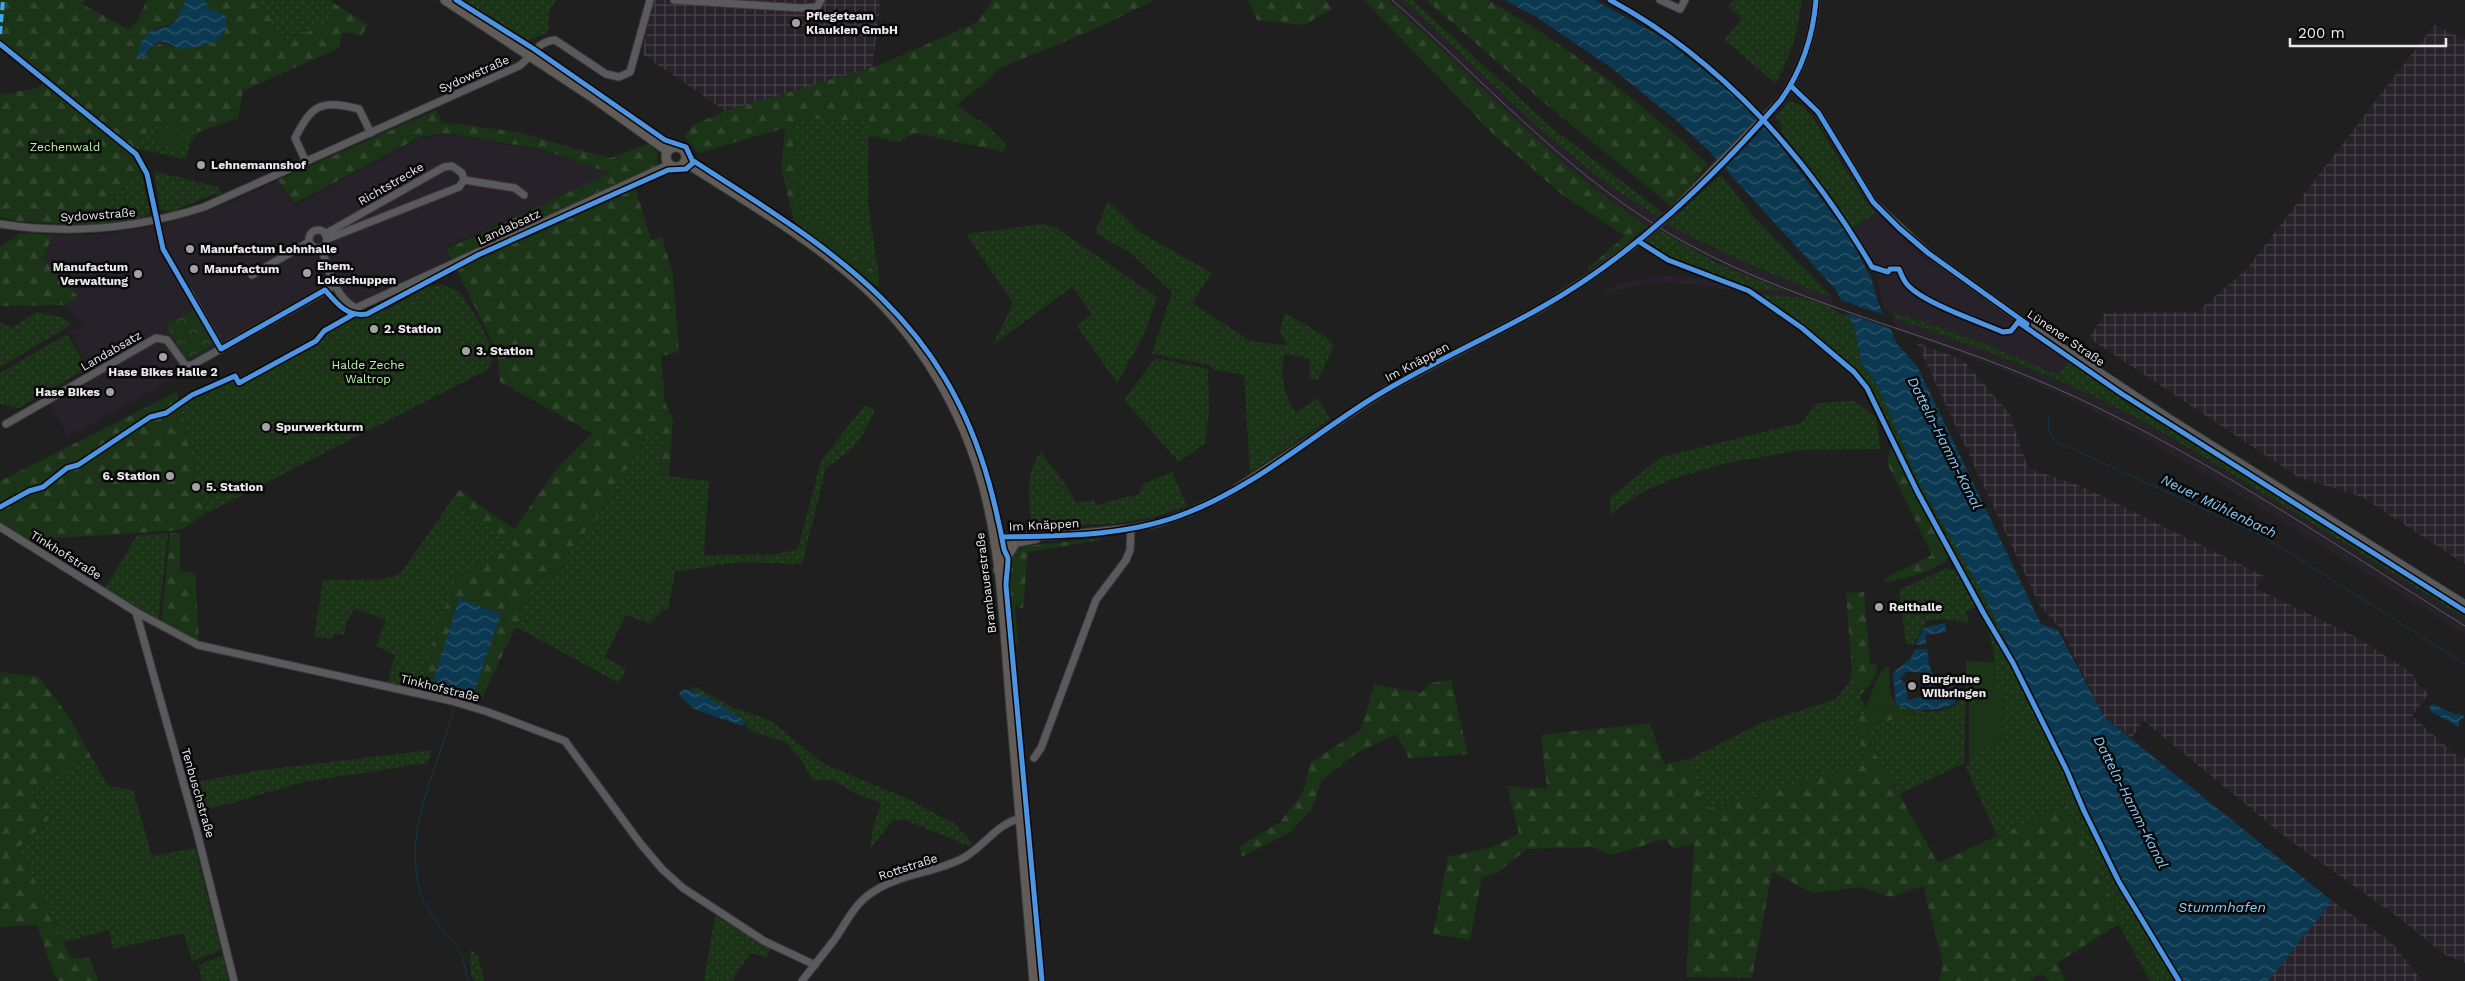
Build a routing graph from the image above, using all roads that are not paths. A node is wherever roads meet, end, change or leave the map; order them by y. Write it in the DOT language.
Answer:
graph roads {
  1 [pos="444,0"];
  2 [pos="650,0"];
  3 [pos="674,0"];
  4 [pos="821,0"];
  5 [pos="1660,0"];
  6 [pos="1685,0"];
  7 [pos="1816,0"];
  8 [pos="529,55"];
  9 [pos="1791,86"];
  10 [pos="370,133"];
  11 [pos="668,151"];
  12 [pos="306,162"];
  13 [pos="685,162"];
  14 [pos="670,164"];
  15 [pos="464,180"];
  16 [pos="524,195"];
  17 [pos="0,224"];
  18 [pos="326,236"];
  19 [pos="309,242"];
  20 [pos="321,248"];
  21 [pos="252,276"];
  22 [pos="335,285"];
  23 [pos="188,291"];
  24 [pos="221,349"];
  25 [pos="6,424"];
  26 [pos="0,527"];
  27 [pos="1131,528"];
  28 [pos="1052,536"];
  29 [pos="994,543"];
  30 [pos="1014,545"];
  31 [pos="998,570"];
  32 [pos="2465,604"];
  33 [pos="136,612"];
  34 [pos="1034,758"];
  35 [pos="1021,818"];
  36 [pos="815,965"];
  37 [pos="234,981"];
  38 [pos="802,981"];
  39 [pos="1034,981"];
  1 -- 8 [label="main road"];
  2 -- 8 [label="street, Sydowstraße"];
  3 -- 4 [label="street"];
  5 -- 6 [label="street"];
  7 -- 9 [label="street, Im Knäppen"];
  8 -- 10 [label="street, Sydowstraße"];
  8 -- 11 [label="main road"];
  9 -- 27 [label="street, Im Knäppen, bridge"];
  9 -- 32 [label="street, Lünener Straße"];
  10 -- 12 [label="street, Sydowstraße"];
  10 -- 12 [label="street"];
  11 -- 13 [label="main road"];
  11 -- 14 [label="main road"];
  12 -- 17 [label="street, Sydowstraße"];
  13 -- 14 [label="main road"];
  13 -- 29 [label="main road, Brambauerstraße"];
  14 -- 22 [label="street, Landabsatz"];
  15 -- 16 [label="street, Richtstrecke"];
  15 -- 18 [label="street, Richtstrecke"];
  15 -- 18 [label="street, Richtstrecke"];
  18 -- 19 [label="street, Richtstrecke"];
  18 -- 20 [label="street"];
  19 -- 20 [label="street"];
  19 -- 21 [label="street, Richtstrecke"];
  20 -- 22 [label="street"];
  22 -- 24 [label="street, Landabsatz"];
  23 -- 24 [label="street"];
  24 -- 25 [label="street, Landabsatz"];
  26 -- 33 [label="street, Tinkhofstraße"];
  27 -- 28 [label="street, Im Knäppen"];
  27 -- 34 [label="street"];
  28 -- 29 [label="street, Im Knäppen"];
  28 -- 30 [label="street"];
  29 -- 30 [label="street"];
  29 -- 31 [label="main road, Brambauerstraße"];
  30 -- 31 [label="main road"];
  31 -- 35 [label="main road, Brambauerstraße"];
  33 -- 36 [label="street, Tinkhofstraße"];
  33 -- 37 [label="street, Tenbuschstraße"];
  35 -- 36 [label="street, Rottstraße"];
  35 -- 39 [label="main road, Brambauerstraße"];
  36 -- 38 [label="street, Rottstraße"];
}
